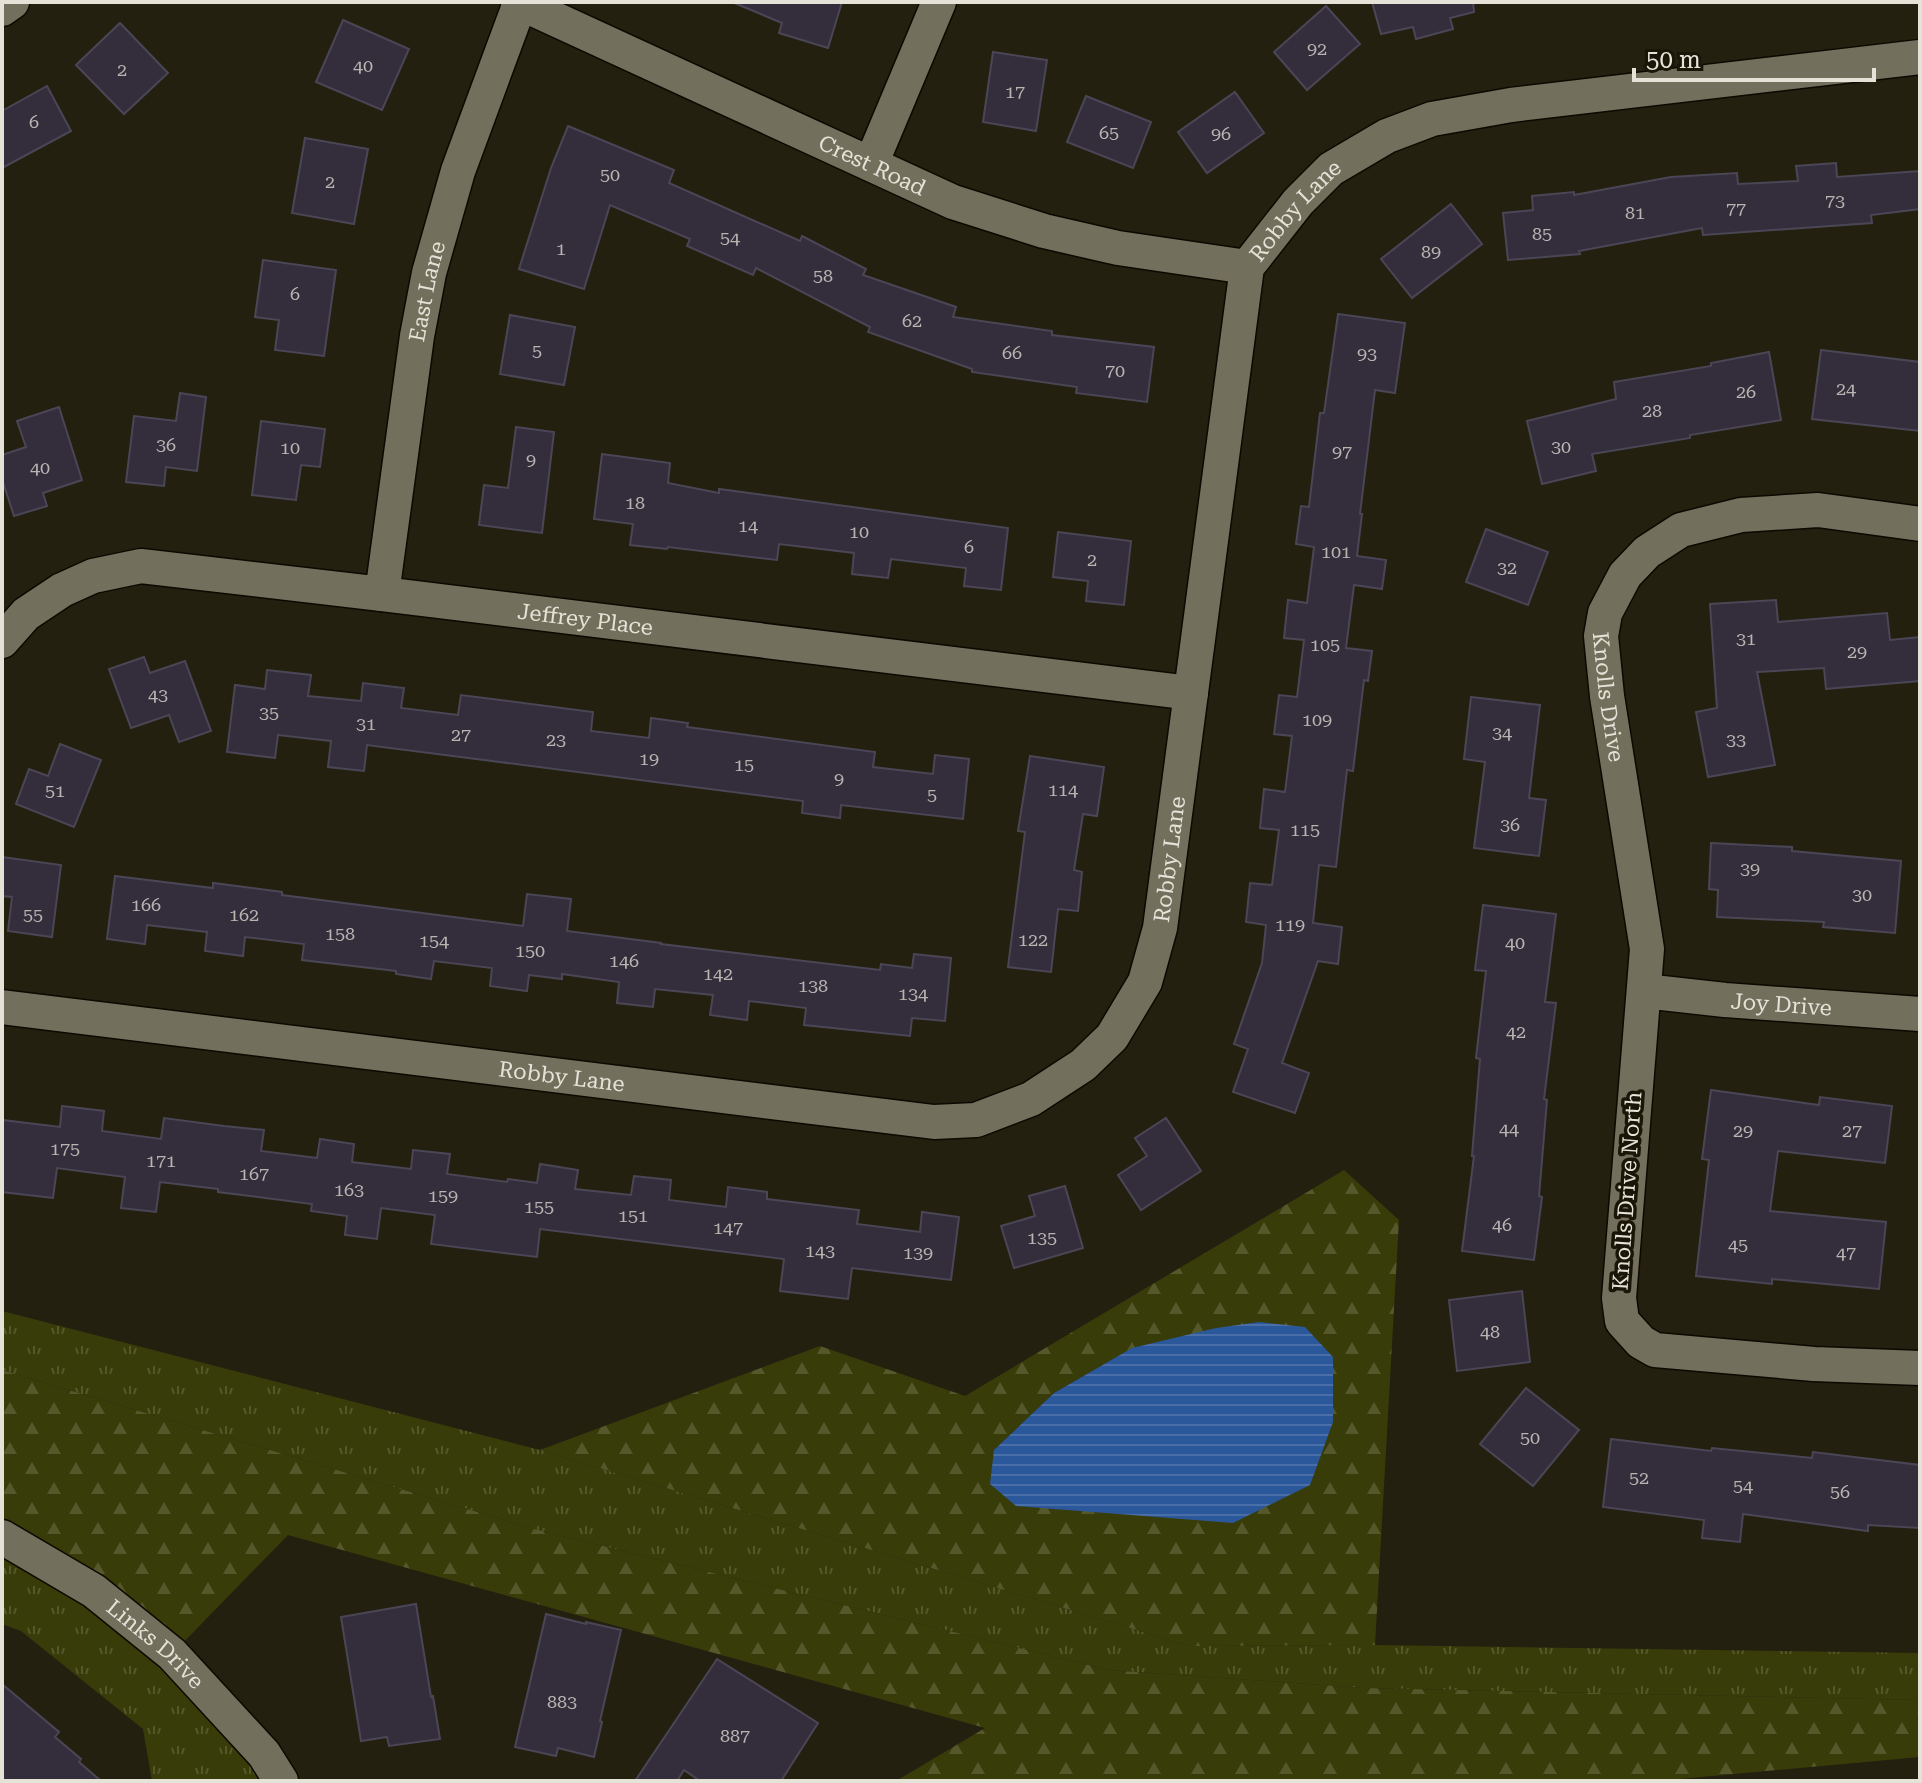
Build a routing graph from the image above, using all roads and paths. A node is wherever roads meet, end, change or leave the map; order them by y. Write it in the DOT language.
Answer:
graph roads {
  1 [pos="12,2"];
  2 [pos="519,2"];
  3 [pos="939,2"];
  4 [pos="2,9"];
  5 [pos="1920,57"];
  6 [pos="871,164"];
  7 [pos="1247,267"];
  8 [pos="1920,524"];
  9 [pos="382,594"];
  10 [pos="2,641"];
  11 [pos="1191,693"];
  12 [pos="1644,991"];
  13 [pos="2,1007"];
  14 [pos="1920,1014"];
  15 [pos="1920,1368"];
  16 [pos="2,1537"];
  17 [pos="281,1781"];
  1 -- 4 [label="street"];
  2 -- 6 [label="street, Crest Road"];
  2 -- 9 [label="street, East Lane"];
  3 -- 6 [label="street"];
  5 -- 7 [label="street, Robby Lane"];
  6 -- 7 [label="street, Crest Road"];
  7 -- 11 [label="street, Robby Lane"];
  8 -- 12 [label="street, Knolls Drive"];
  9 -- 10 [label="street, Jeffrey Place"];
  9 -- 11 [label="street, Jeffrey Place"];
  11 -- 13 [label="street, Robby Lane"];
  12 -- 14 [label="street, Joy Drive"];
  12 -- 15 [label="street, Knolls Drive North"];
  16 -- 17 [label="street, Links Drive"];
}
